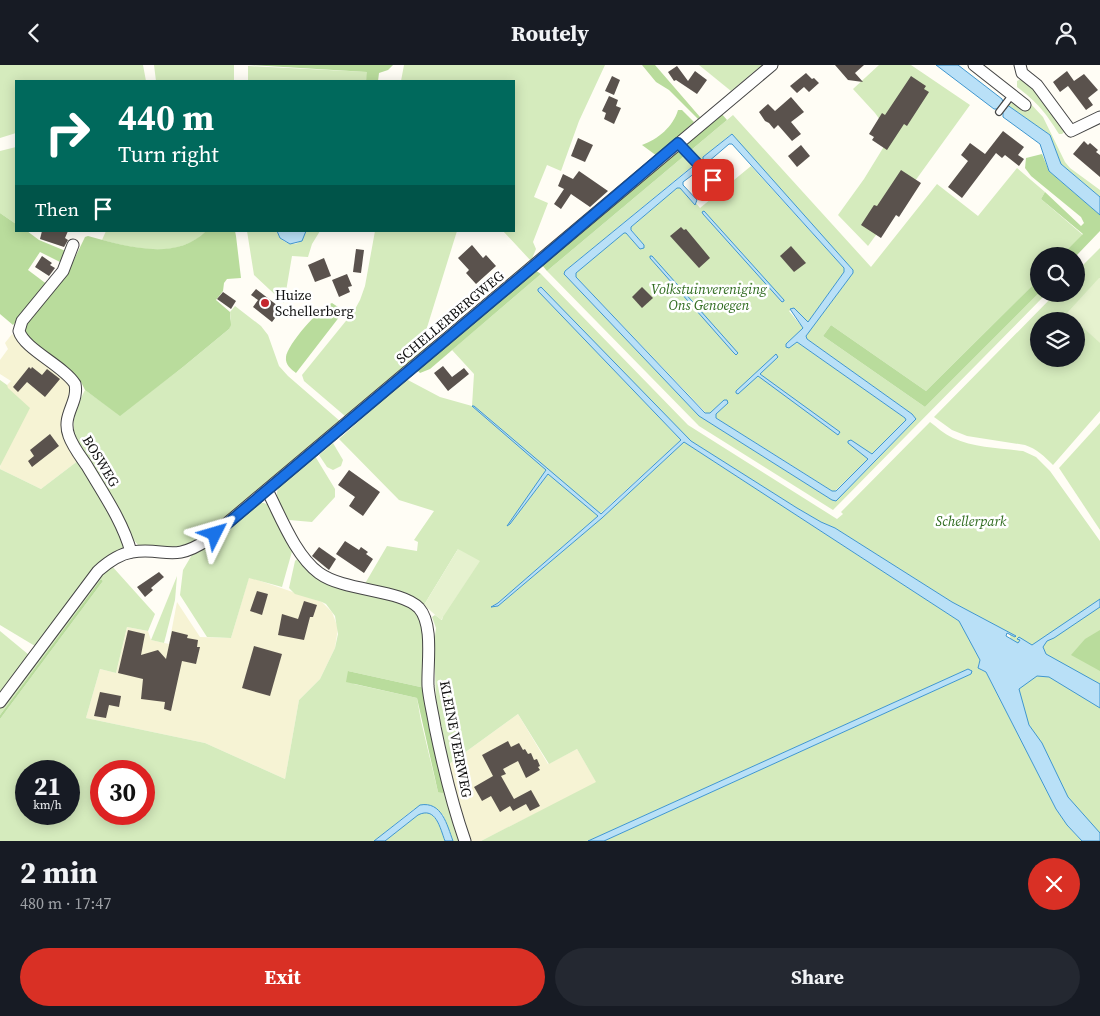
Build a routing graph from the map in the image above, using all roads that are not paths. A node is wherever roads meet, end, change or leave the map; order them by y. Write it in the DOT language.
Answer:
graph roads {
  1 [pos="772,65"];
  2 [pos="974,65"];
  3 [pos="1020,65"];
  4 [pos="1010,98"];
  5 [pos="1026,105"];
  6 [pos="999,113"];
  7 [pos="1100,117"];
  8 [pos="678,143"];
  9 [pos="713,180"];
  10 [pos="73,245"];
  11 [pos="267,490"];
  12 [pos="131,552"];
  13 [pos="0,702"];
  14 [pos="465,841"];
  1 -- 8 [label="street, SCHELLERBERGWEG"];
  2 -- 4 [label="street"];
  3 -- 7 [label="street"];
  4 -- 5 [label="street"];
  4 -- 6 [label="lane"];
  8 -- 9 [label="lane"];
  8 -- 11 [label="street, SCHELLERBERGWEG"];
  10 -- 12 [label="street, BOSWEG"];
  11 -- 12 [label="street, SCHELLERBERGWEG"];
  11 -- 14 [label="street, KLEINE VEERWEG"];
  12 -- 13 [label="street"];
}
